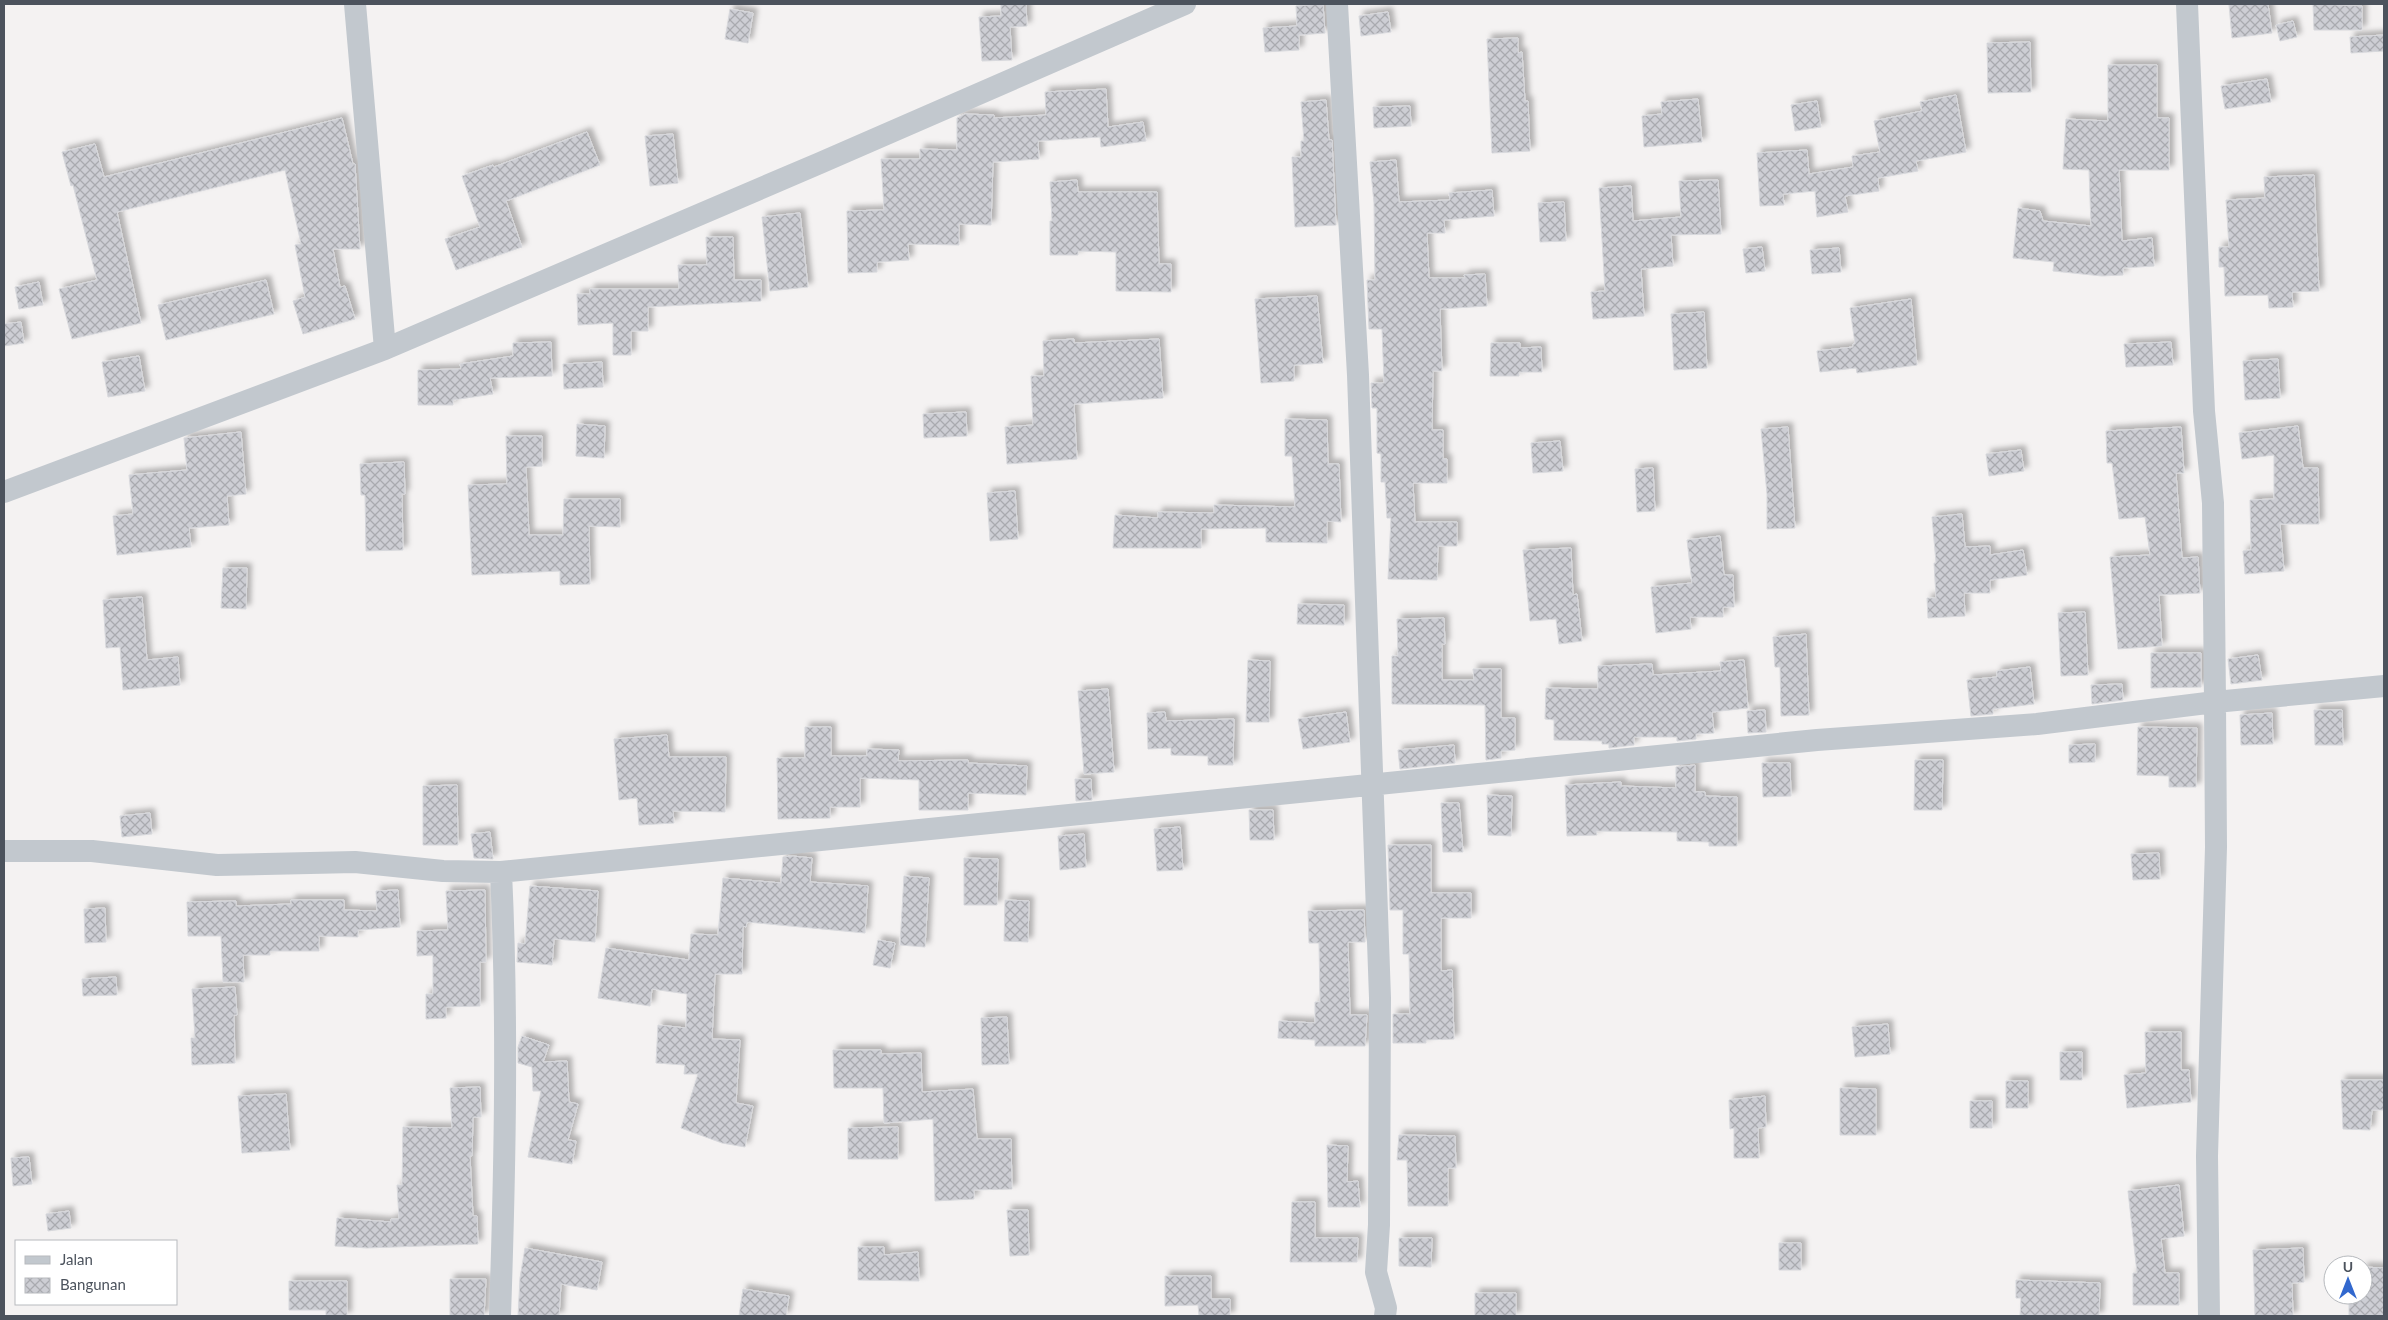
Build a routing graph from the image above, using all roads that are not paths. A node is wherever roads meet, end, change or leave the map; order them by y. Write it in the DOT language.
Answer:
graph roads {
  1 [pos="355,4"];
  2 [pos="1185,4"];
  3 [pos="1337,4"];
  4 [pos="2186,4"];
  5 [pos="385,349"];
  6 [pos="4,492"];
  7 [pos="2384,686"];
  8 [pos="2215,702"];
  9 [pos="1371,785"];
  10 [pos="4,851"];
  11 [pos="502,872"];
  12 [pos="500,1316"];
  13 [pos="1385,1316"];
  14 [pos="2209,1316"];
  1 -- 5 [label="street"];
  2 -- 5 [label="street"];
  3 -- 9 [label="street"];
  4 -- 8 [label="street"];
  5 -- 6 [label="street"];
  7 -- 8 [label="street"];
  8 -- 9 [label="street"];
  8 -- 14 [label="street"];
  9 -- 11 [label="street"];
  9 -- 13 [label="street"];
  10 -- 11 [label="street"];
  11 -- 12 [label="street"];
}
